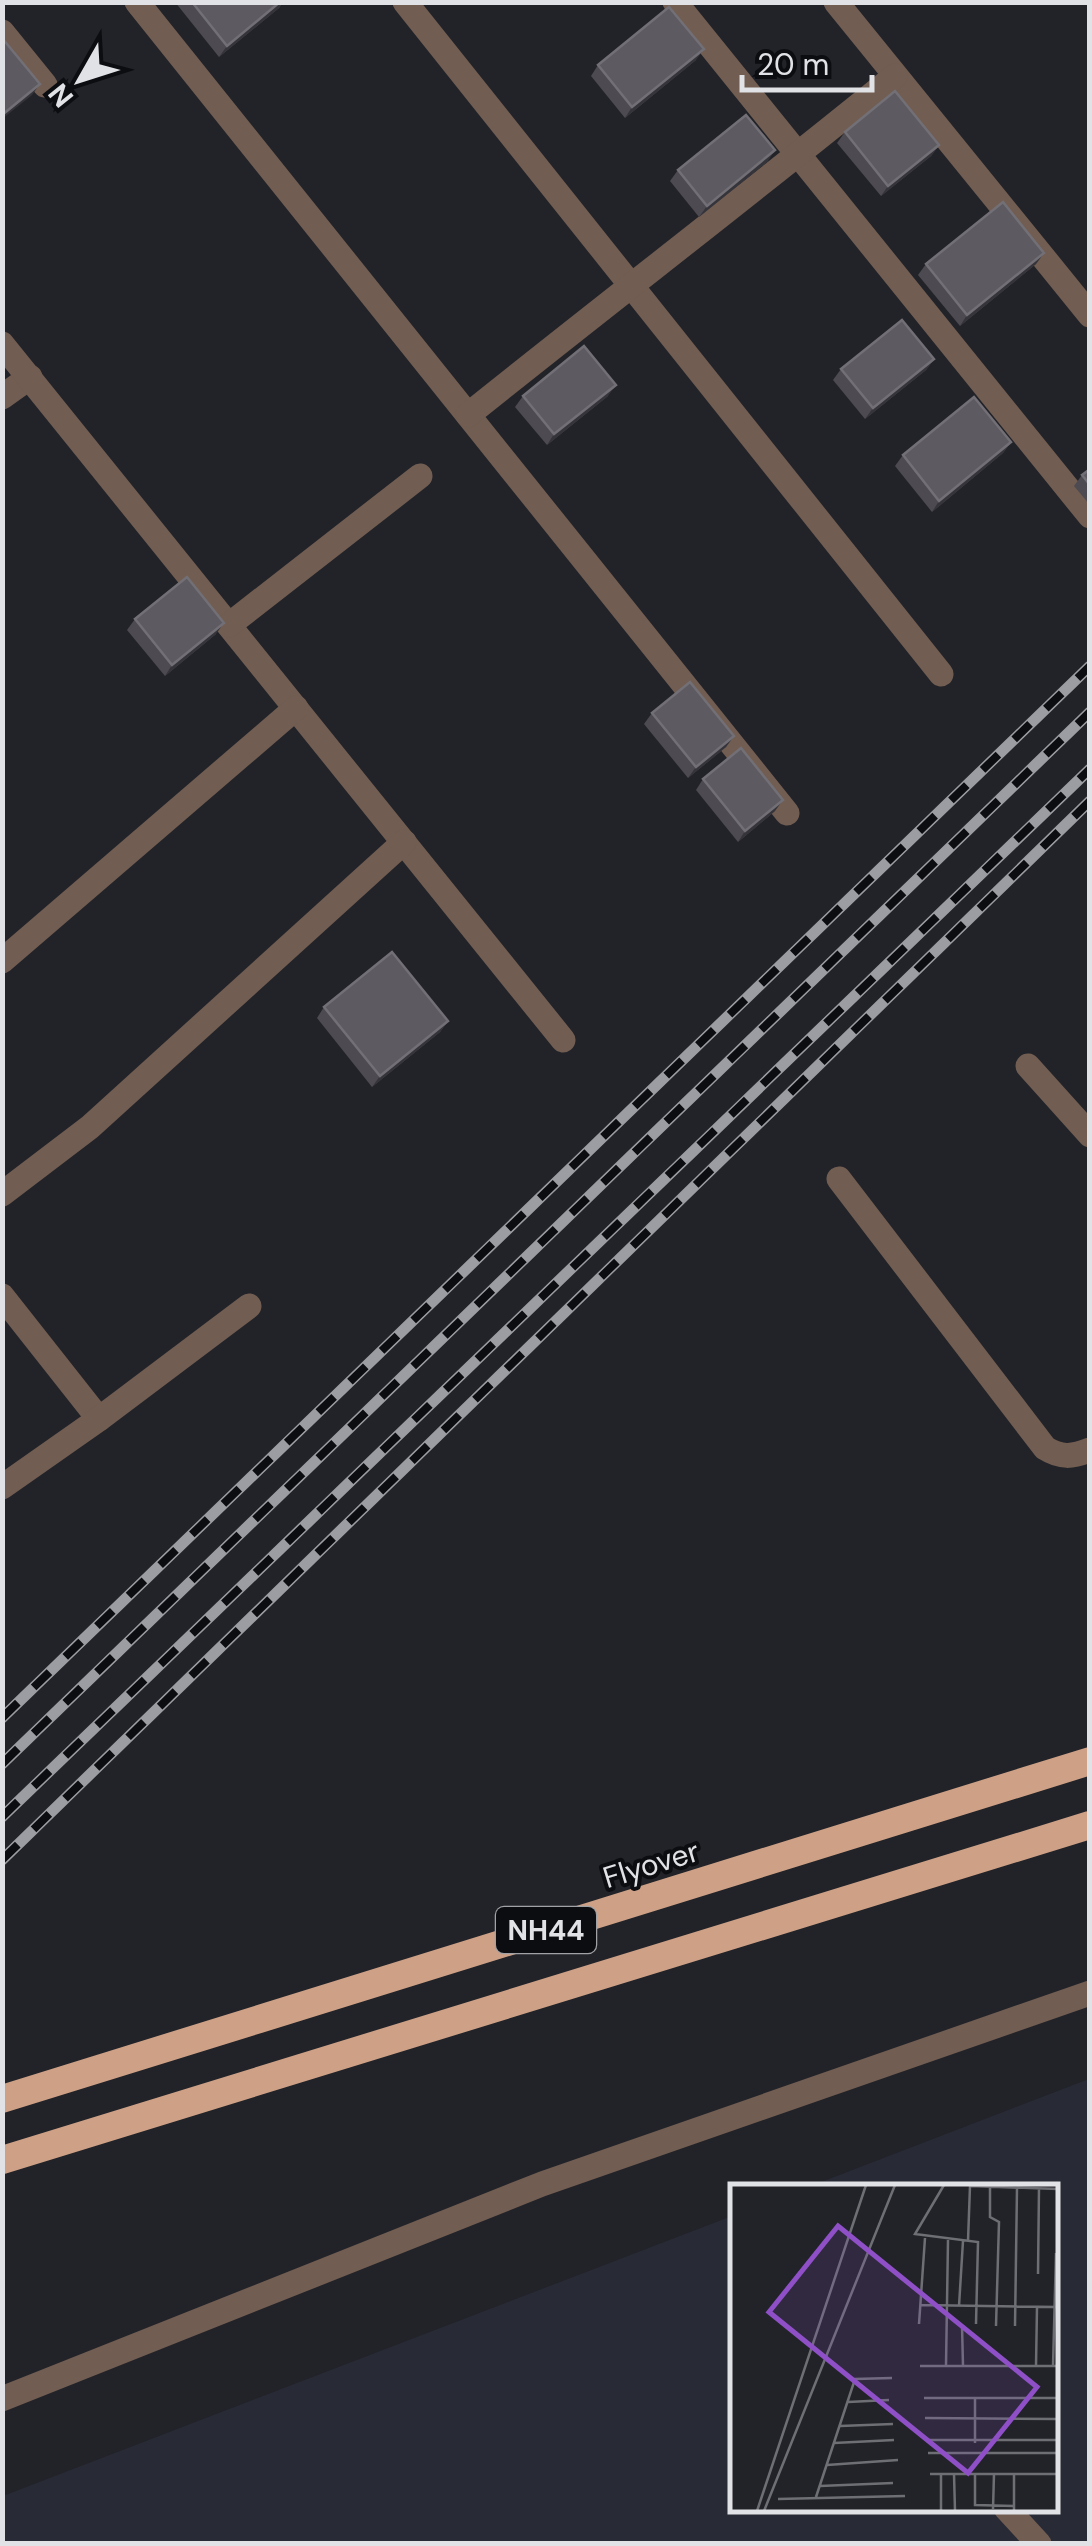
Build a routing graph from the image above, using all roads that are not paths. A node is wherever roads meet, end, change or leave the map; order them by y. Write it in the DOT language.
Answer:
graph roads {
  1 [pos="405,2"];
  2 [pos="674,2"];
  3 [pos="836,2"];
  4 [pos="139,3"];
  5 [pos="2,32"];
  6 [pos="895,76"];
  7 [pos="44,85"];
  8 [pos="798,155"];
  9 [pos="630,284"];
  10 [pos="1090,315"];
  11 [pos="2,344"];
  12 [pos="30,377"];
  13 [pos="2,397"];
  14 [pos="468,415"];
  15 [pos="420,476"];
  16 [pos="1090,516"];
  17 [pos="229,625"];
  18 [pos="941,674"];
  19 [pos="296,708"];
  20 [pos="787,813"];
  21 [pos="404,842"];
  22 [pos="2,961"];
  23 [pos="563,1040"];
  24 [pos="1028,1066"];
  25 [pos="1090,1135"];
  26 [pos="839,1179"];
  27 [pos="2,1194"];
  28 [pos="2,1296"];
  29 [pos="249,1306"];
  30 [pos="99,1419"];
  31 [pos="1090,1450"];
  32 [pos="2,1487"];
  33 [pos="1090,1762"];
  34 [pos="1090,1825"];
  35 [pos="1090,1993"];
  36 [pos="2,2099"];
  37 [pos="2,2160"];
  38 [pos="2,2399"];
  39 [pos="1009,2511"];
  40 [pos="1039,2544"];
  1 -- 9 [label="street"];
  2 -- 8 [label="street"];
  3 -- 6 [label="street"];
  4 -- 14 [label="street"];
  5 -- 7 [label="street"];
  6 -- 8 [label="street"];
  6 -- 10 [label="street"];
  8 -- 9 [label="street"];
  8 -- 16 [label="street"];
  9 -- 14 [label="street"];
  9 -- 18 [label="street"];
  11 -- 12 [label="street"];
  12 -- 13 [label="street"];
  12 -- 17 [label="street"];
  14 -- 20 [label="street"];
  15 -- 17 [label="street"];
  17 -- 19 [label="street"];
  19 -- 21 [label="street"];
  19 -- 22 [label="street"];
  21 -- 23 [label="street"];
  21 -- 27 [label="street"];
  24 -- 25 [label="street"];
  26 -- 31 [label="street"];
  28 -- 30 [label="street"];
  29 -- 30 [label="street"];
  30 -- 32 [label="street"];
  33 -- 36 [label="highway, Flyover / NH44"];
  34 -- 37 [label="highway, NH44"];
  35 -- 38 [label="street"];
  39 -- 40 [label="street"];
}
